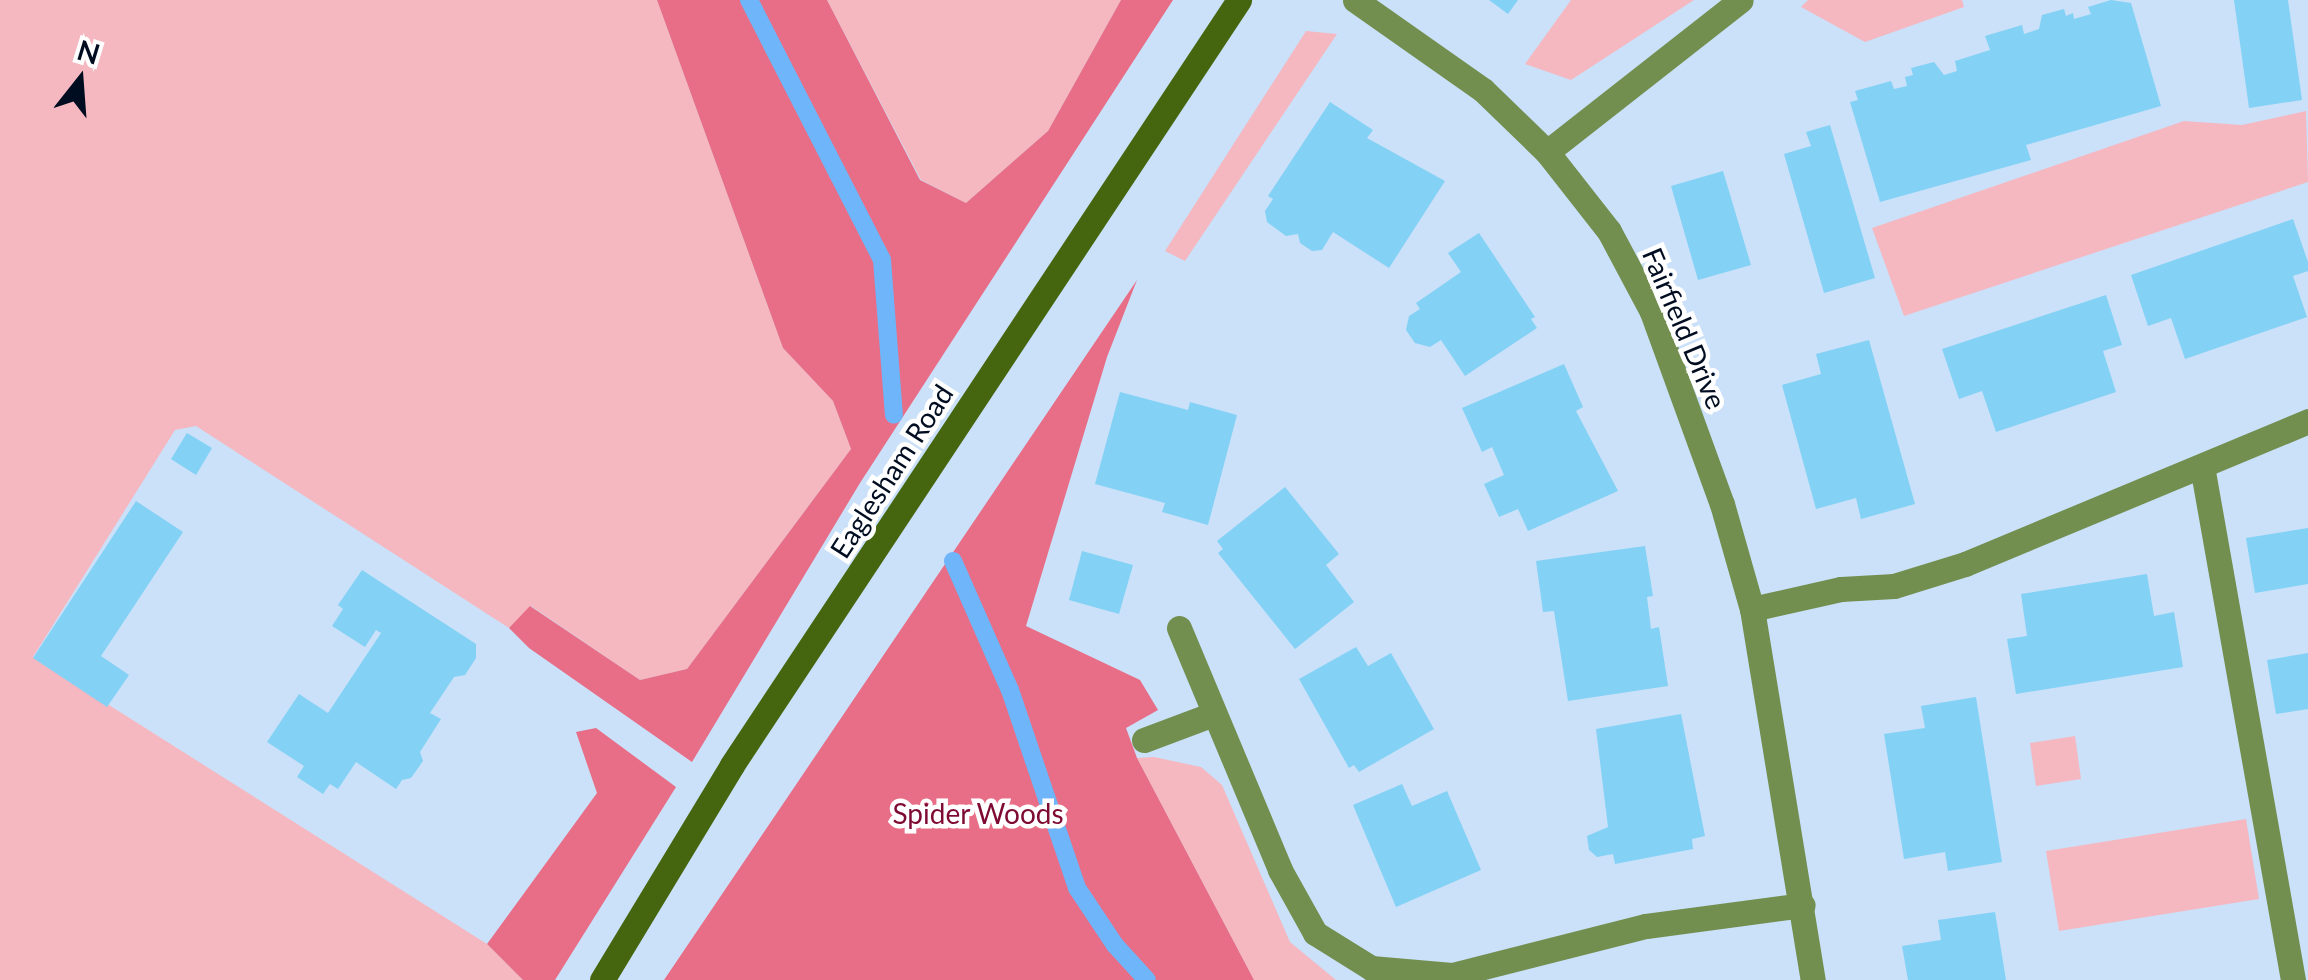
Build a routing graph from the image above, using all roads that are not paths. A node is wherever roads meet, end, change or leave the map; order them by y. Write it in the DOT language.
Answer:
graph roads {
  1 [pos="1239,0"];
  2 [pos="1355,0"];
  3 [pos="1741,0"];
  4 [pos="1547,152"];
  5 [pos="2308,422"];
  6 [pos="2202,466"];
  7 [pos="1752,609"];
  8 [pos="1179,628"];
  9 [pos="1213,714"];
  10 [pos="1144,740"];
  11 [pos="1803,905"];
  12 [pos="602,980"];
  13 [pos="1812,980"];
  14 [pos="2293,980"];
  1 -- 12 [label="main road, Eaglesham Road"];
  2 -- 4 [label="street, Fairfield Drive"];
  3 -- 4 [label="street"];
  4 -- 7 [label="street, Fairfield Drive"];
  5 -- 6 [label="street"];
  6 -- 7 [label="street"];
  6 -- 14 [label="street"];
  7 -- 11 [label="street, Fairfield Drive"];
  8 -- 9 [label="street"];
  9 -- 10 [label="street"];
  9 -- 11 [label="street"];
  11 -- 13 [label="street, Fairfield Drive"];
}
